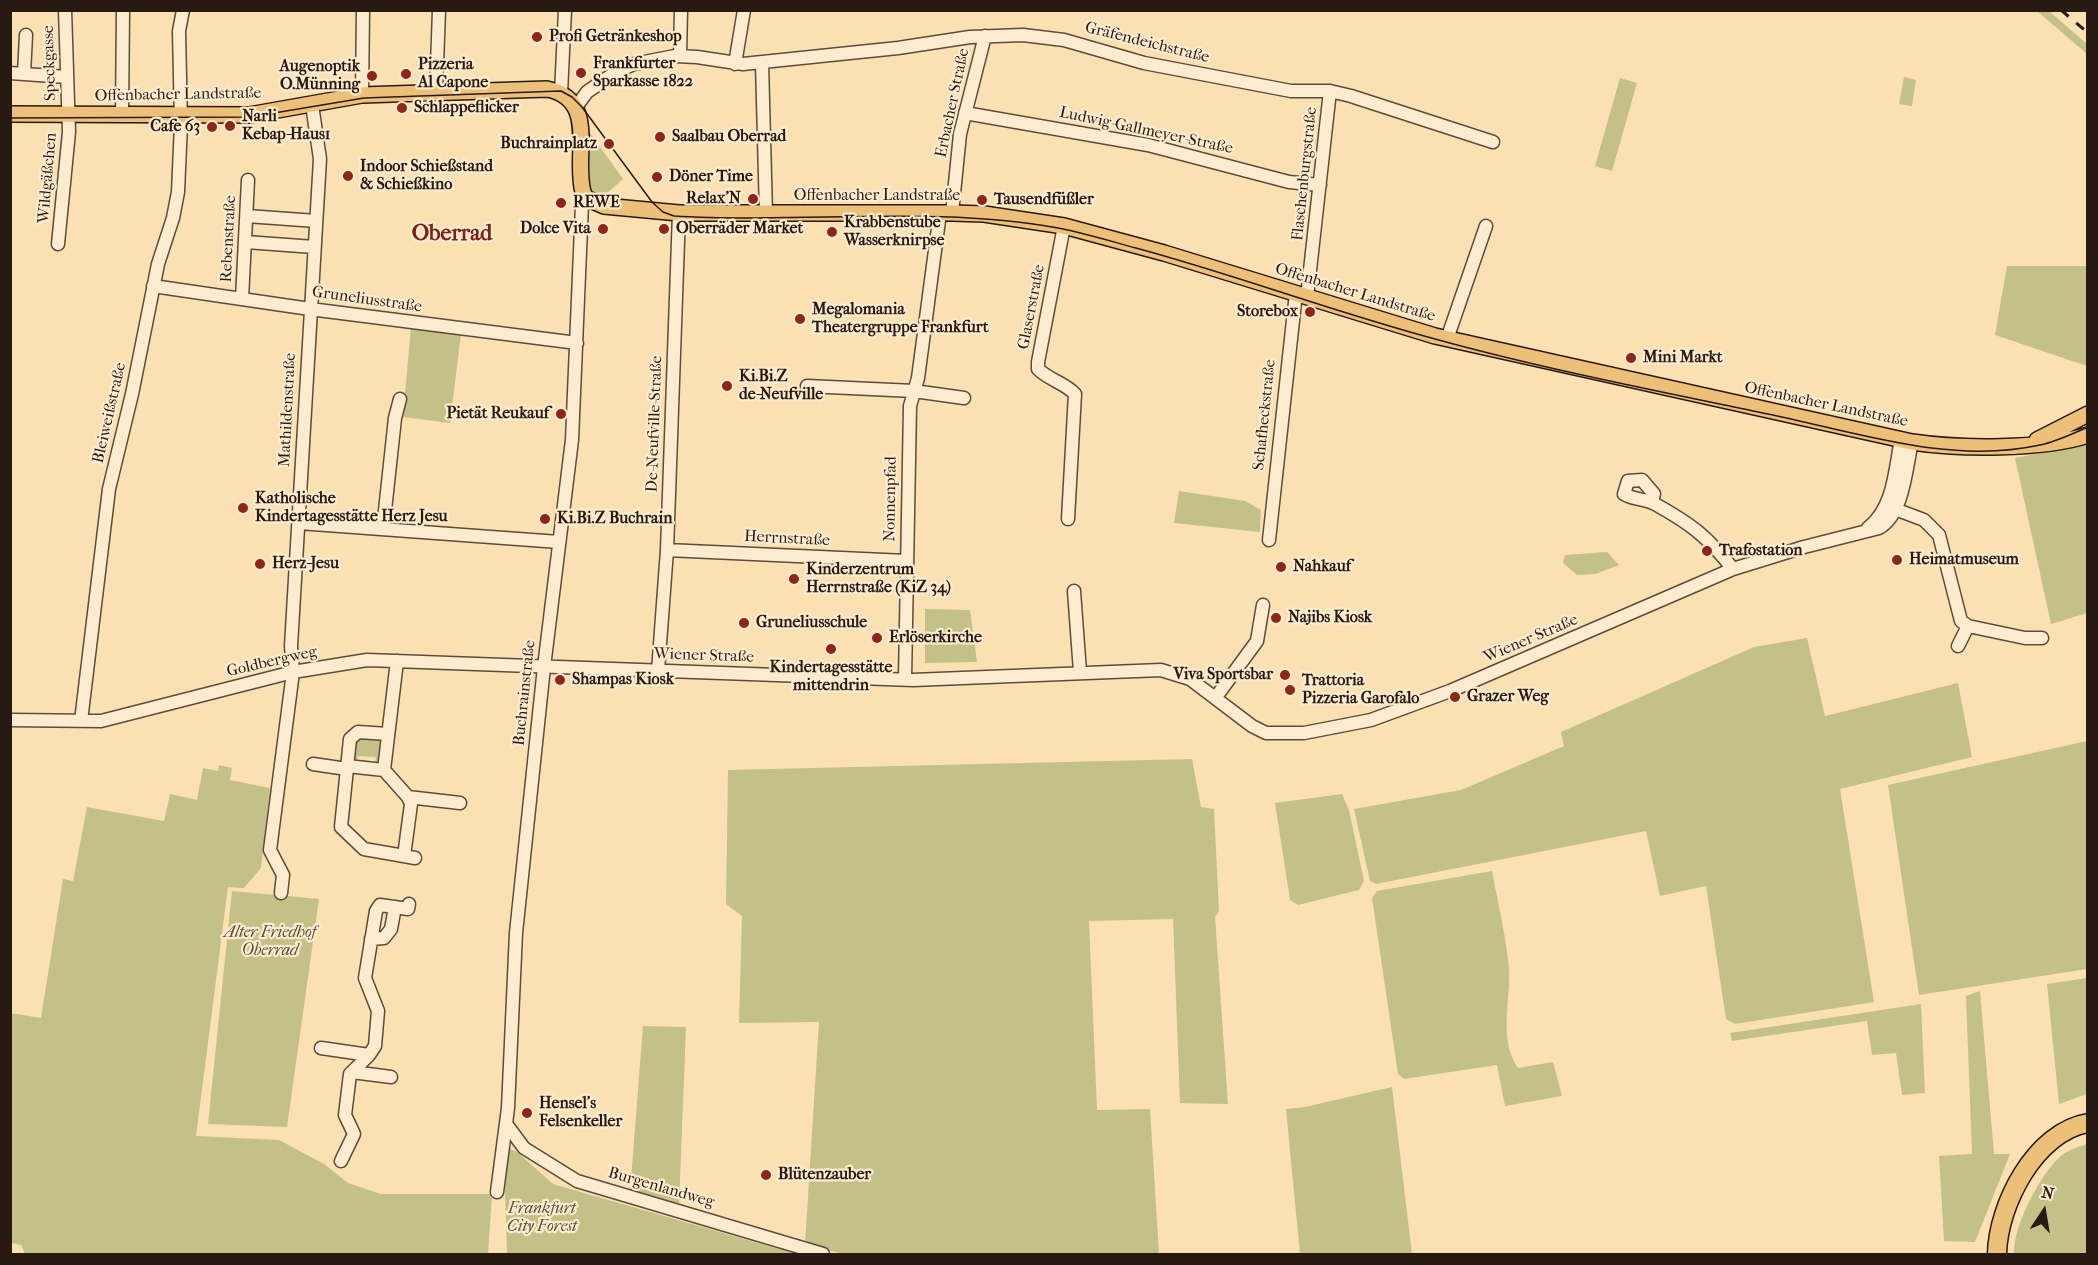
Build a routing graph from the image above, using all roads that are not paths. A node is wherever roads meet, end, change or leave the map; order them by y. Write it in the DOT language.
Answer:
graph roads {
  1 [pos="65,10"];
  2 [pos="123,10"];
  3 [pos="183,10"];
  4 [pos="363,10"];
  5 [pos="439,10"];
  6 [pos="565,10"];
  7 [pos="681,10"];
  8 [pos="744,10"];
  9 [pos="26,35"];
  10 [pos="985,36"];
  11 [pos="680,56"];
  12 [pos="762,63"];
  13 [pos="735,64"];
  14 [pos="10,73"];
  15 [pos="24,74"];
  16 [pos="67,77"];
  17 [pos="1330,91"];
  18 [pos="436,93"];
  19 [pos="561,93"];
  20 [pos="362,95"];
  21 [pos="312,105"];
  22 [pos="576,107"];
  23 [pos="965,113"];
  24 [pos="10,114"];
  25 [pos="69,114"];
  26 [pos="122,115"];
  27 [pos="181,116"];
  28 [pos="1493,142"];
  29 [pos="248,180"];
  30 [pos="1320,185"];
  31 [pos="586,198"];
  32 [pos="673,213"];
  33 [pos="946,213"];
  34 [pos="766,214"];
  35 [pos="247,216"];
  36 [pos="316,222"];
  37 [pos="1064,226"];
  38 [pos="1486,226"];
  39 [pos="246,242"];
  40 [pos="58,244"];
  41 [pos="314,247"];
  42 [pos="153,286"];
  43 [pos="1301,295"];
  44 [pos="242,299"];
  45 [pos="310,309"];
  46 [pos="1447,339"];
  47 [pos="577,343"];
  48 [pos="807,386"];
  49 [pos="914,391"];
  50 [pos="964,398"];
  51 [pos="400,399"];
  52 [pos="2088,414"];
  53 [pos="2088,435"];
  54 [pos="1906,440"];
  55 [pos="2029,443"];
  56 [pos="1652,502"];
  57 [pos="1891,507"];
  58 [pos="1068,519"];
  59 [pos="299,523"];
  60 [pos="383,529"];
  61 [pos="1269,540"];
  62 [pos="559,542"];
  63 [pos="667,550"];
  64 [pos="906,561"];
  65 [pos="1733,569"];
  66 [pos="1074,591"];
  67 [pos="1263,605"];
  68 [pos="1968,626"];
  69 [pos="2042,638"];
  70 [pos="1958,646"];
  71 [pos="397,661"];
  72 [pos="544,667"];
  73 [pos="658,671"];
  74 [pos="293,672"];
  75 [pos="1080,672"];
  76 [pos="905,679"];
  77 [pos="1216,697"];
  78 [pos="10,720"];
  79 [pos="81,721"];
  80 [pos="388,734"];
  81 [pos="313,764"];
  82 [pos="347,767"];
  83 [pos="384,770"];
  84 [pos="408,797"];
  85 [pos="460,803"];
  86 [pos="281,893"];
  87 [pos="408,904"];
  88 [pos="395,907"];
  89 [pos="371,939"];
  90 [pos="321,1048"];
  91 [pos="369,1055"];
  92 [pos="352,1072"];
  93 [pos="391,1077"];
  94 [pos="2088,1123"];
  95 [pos="507,1125"];
  96 [pos="2088,1129"];
  97 [pos="341,1161"];
  98 [pos="496,1192"];
  99 [pos="823,1254"];
  100 [pos="1997,1254"];
  101 [pos="2004,1254"];
  1 -- 16 [label="street, Speckgasse"];
  2 -- 26 [label="street"];
  3 -- 27 [label="street, Bleiweißstraße"];
  4 -- 20 [label="street"];
  5 -- 18 [label="street"];
  6 -- 19 [label="street"];
  7 -- 11 [label="street"];
  8 -- 13 [label="street"];
  9 -- 15 [label="street"];
  10 -- 12 [label="street, Gräfendeichstraße"];
  10 -- 17 [label="street, Gräfendeichstraße"];
  10 -- 23 [label="street, Erbacher Straße"];
  11 -- 13 [label="street, Gräfendeichstraße"];
  11 -- 22 [label="street, Gräfendeichstraße"];
  12 -- 13 [label="street, Gräfendeichstraße"];
  12 -- 34 [label="street"];
  14 -- 15 [label="street"];
  15 -- 16 [label="street"];
  16 -- 25 [label="street, Speckgasse"];
  17 -- 28 [label="street, Gräfendeichstraße"];
  17 -- 30 [label="street, Flaschenburgstraße"];
  18 -- 19 [label="main road, Offenbacher Landstraße"];
  18 -- 20 [label="main road, Offenbacher Landstraße"];
  19 -- 22 [label="main road"];
  20 -- 21 [label="main road, Offenbacher Landstraße"];
  21 -- 27 [label="main road, Offenbacher Landstraße"];
  21 -- 36 [label="street, Mathildenstraße"];
  22 -- 31 [label="main road"];
  23 -- 30 [label="street, Ludwig-Gallmeyer-Straße"];
  23 -- 33 [label="street, Erbacher Straße"];
  24 -- 25 [label="main road, Offenbacher Landstraße"];
  25 -- 26 [label="main road, Offenbacher Landstraße"];
  25 -- 40 [label="street, Wildgäßchen"];
  26 -- 27 [label="main road, Offenbacher Landstraße"];
  27 -- 42 [label="street, Bleiweißstraße"];
  29 -- 35 [label="street, Rebenstraße"];
  30 -- 43 [label="street, Flaschenburgstraße"];
  31 -- 32 [label="main road"];
  31 -- 47 [label="street, Buchrainstraße"];
  32 -- 34 [label="main road, Offenbacher Landstraße"];
  32 -- 63 [label="street, De-Neufville-Straße"];
  33 -- 34 [label="main road, Offenbacher Landstraße"];
  33 -- 37 [label="main road, Offenbacher Landstraße"];
  33 -- 49 [label="street, Nonnenpfad"];
  35 -- 36 [label="street"];
  35 -- 39 [label="street, Rebenstraße"];
  36 -- 41 [label="street, Mathildenstraße"];
  37 -- 43 [label="main road, Offenbacher Landstraße"];
  37 -- 58 [label="street, Glaserstraße"];
  38 -- 46 [label="street"];
  39 -- 41 [label="street"];
  39 -- 44 [label="street, Rebenstraße"];
  41 -- 45 [label="street, Mathildenstraße"];
  42 -- 44 [label="street, Gruneliusstraße"];
  42 -- 79 [label="street, Bleiweißstraße"];
  43 -- 46 [label="main road, Offenbacher Landstraße"];
  43 -- 61 [label="street, Schafheckstraße"];
  44 -- 45 [label="street, Gruneliusstraße"];
  45 -- 47 [label="street, Gruneliusstraße"];
  45 -- 59 [label="street, Mathildenstraße"];
  46 -- 54 [label="main road, Offenbacher Landstraße"];
  47 -- 62 [label="street, Buchrainstraße"];
  48 -- 49 [label="street"];
  49 -- 50 [label="street"];
  49 -- 64 [label="street, Nonnenpfad"];
  51 -- 60 [label="street"];
  52 -- 55 [label="main road, Offenbacher Landstraße"];
  53 -- 55 [label="main road, Offenbacher Landstraße"];
  54 -- 55 [label="main road, Offenbacher Landstraße"];
  54 -- 57 [label="street, Wiener Straße"];
  56 -- 65 [label="street"];
  57 -- 65 [label="street, Wiener Straße"];
  57 -- 68 [label="street"];
  59 -- 60 [label="street"];
  59 -- 74 [label="street, Mathildenstraße"];
  60 -- 62 [label="street"];
  62 -- 72 [label="street, Buchrainstraße"];
  63 -- 64 [label="street, Herrnstraße"];
  63 -- 73 [label="street, De-Neufville-Straße"];
  64 -- 76 [label="street, Nonnenpfad"];
  65 -- 77 [label="street, Wiener Straße"];
  66 -- 75 [label="street"];
  67 -- 77 [label="street"];
  68 -- 69 [label="street"];
  68 -- 70 [label="street"];
  71 -- 72 [label="street, Goldbergweg"];
  71 -- 74 [label="street, Goldbergweg"];
  71 -- 80 [label="street"];
  72 -- 73 [label="street, Wiener Straße"];
  72 -- 95 [label="street, Buchrainstraße"];
  73 -- 76 [label="street, Wiener Straße"];
  74 -- 79 [label="street, Goldbergweg"];
  74 -- 86 [label="street, Mathildenstraße"];
  75 -- 76 [label="street, Wiener Straße"];
  75 -- 77 [label="street, Wiener Straße"];
  78 -- 79 [label="street, Goldbergweg"];
  80 -- 82 [label="street"];
  80 -- 83 [label="street"];
  81 -- 82 [label="street"];
  82 -- 83 [label="street"];
  82 -- 84 [label="street"];
  83 -- 84 [label="street"];
  84 -- 85 [label="street"];
  87 -- 88 [label="street"];
  88 -- 89 [label="street"];
  88 -- 89 [label="street"];
  89 -- 91 [label="street"];
  90 -- 91 [label="street"];
  91 -- 92 [label="street"];
  92 -- 93 [label="street"];
  92 -- 97 [label="street"];
  94 -- 100 [label="highway"];
  95 -- 98 [label="street, Buchrainstraße"];
  95 -- 99 [label="street, Burgenlandweg"];
  96 -- 101 [label="highway"];
}
